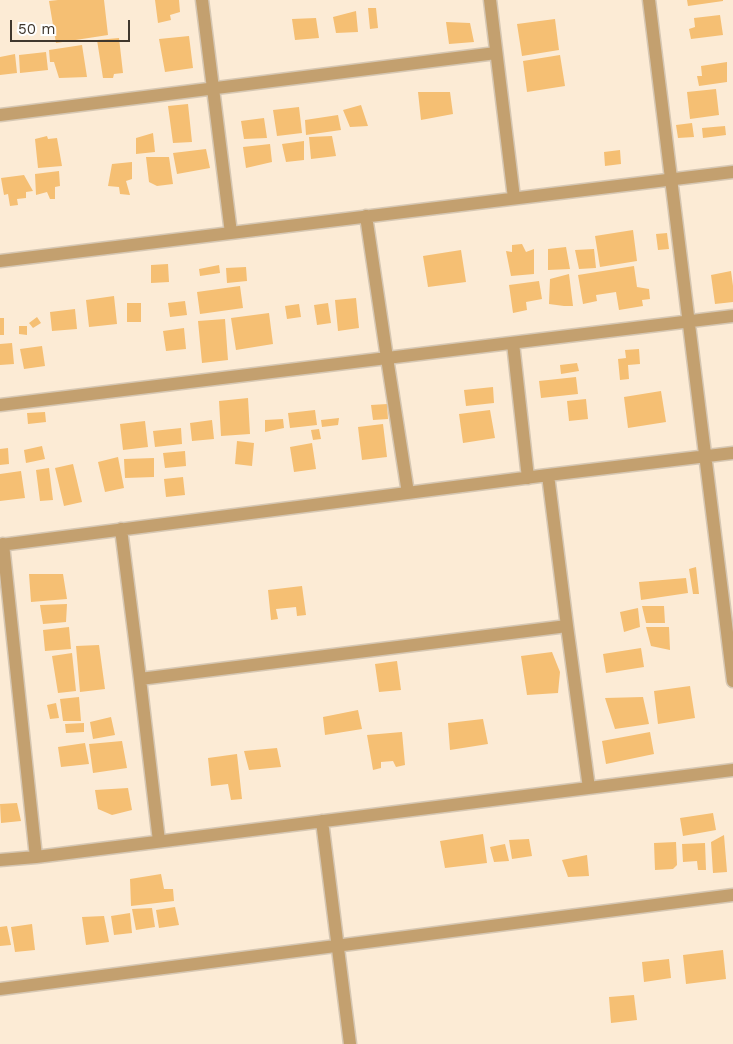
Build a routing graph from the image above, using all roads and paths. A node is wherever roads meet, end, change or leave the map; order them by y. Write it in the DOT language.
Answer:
graph roads {
  1 [pos="202,0"];
  2 [pos="490,0"];
  3 [pos="649,0"];
  4 [pos="496,53"];
  5 [pos="213,88"];
  6 [pos="0,115"];
  7 [pos="733,172"];
  8 [pos="671,179"];
  9 [pos="514,198"];
  10 [pos="366,216"];
  11 [pos="231,232"];
  12 [pos="0,261"];
  13 [pos="733,316"];
  14 [pos="689,322"];
  15 [pos="513,343"];
  16 [pos="387,358"];
  17 [pos="0,405"];
  18 [pos="733,453"];
  19 [pos="705,456"];
  20 [pos="548,475"];
  21 [pos="528,478"];
  22 [pos="408,493"];
  23 [pos="121,529"];
  24 [pos="2,544"];
  25 [pos="567,626"];
  26 [pos="140,679"];
  27 [pos="733,681"];
  28 [pos="733,770"];
  29 [pos="589,788"];
  30 [pos="322,821"];
  31 [pos="159,842"];
  32 [pos="36,857"];
  33 [pos="0,860"];
  34 [pos="733,895"];
  35 [pos="338,945"];
  36 [pos="0,989"];
  37 [pos="350,1044"];
  1 -- 5 [label="street"];
  2 -- 4 [label="street"];
  3 -- 8 [label="street"];
  4 -- 5 [label="street"];
  4 -- 9 [label="street"];
  5 -- 6 [label="street"];
  5 -- 11 [label="street"];
  7 -- 8 [label="street"];
  8 -- 9 [label="street"];
  8 -- 14 [label="street"];
  9 -- 10 [label="street"];
  10 -- 11 [label="street"];
  10 -- 16 [label="street"];
  11 -- 12 [label="street"];
  13 -- 14 [label="street"];
  14 -- 15 [label="street"];
  14 -- 19 [label="street"];
  15 -- 16 [label="street"];
  15 -- 21 [label="street"];
  16 -- 17 [label="street"];
  16 -- 22 [label="street"];
  18 -- 19 [label="street"];
  19 -- 20 [label="street"];
  19 -- 27 [label="street"];
  20 -- 21 [label="street"];
  20 -- 25 [label="street"];
  21 -- 22 [label="street"];
  22 -- 23 [label="street"];
  23 -- 24 [label="street"];
  23 -- 26 [label="street"];
  24 -- 32 [label="street"];
  25 -- 26 [label="street"];
  25 -- 29 [label="street"];
  26 -- 31 [label="street"];
  28 -- 29 [label="street"];
  29 -- 30 [label="street"];
  30 -- 31 [label="street"];
  30 -- 35 [label="street"];
  31 -- 32 [label="street"];
  32 -- 33 [label="street"];
  34 -- 35 [label="street"];
  35 -- 36 [label="street"];
  35 -- 37 [label="street"];
}
